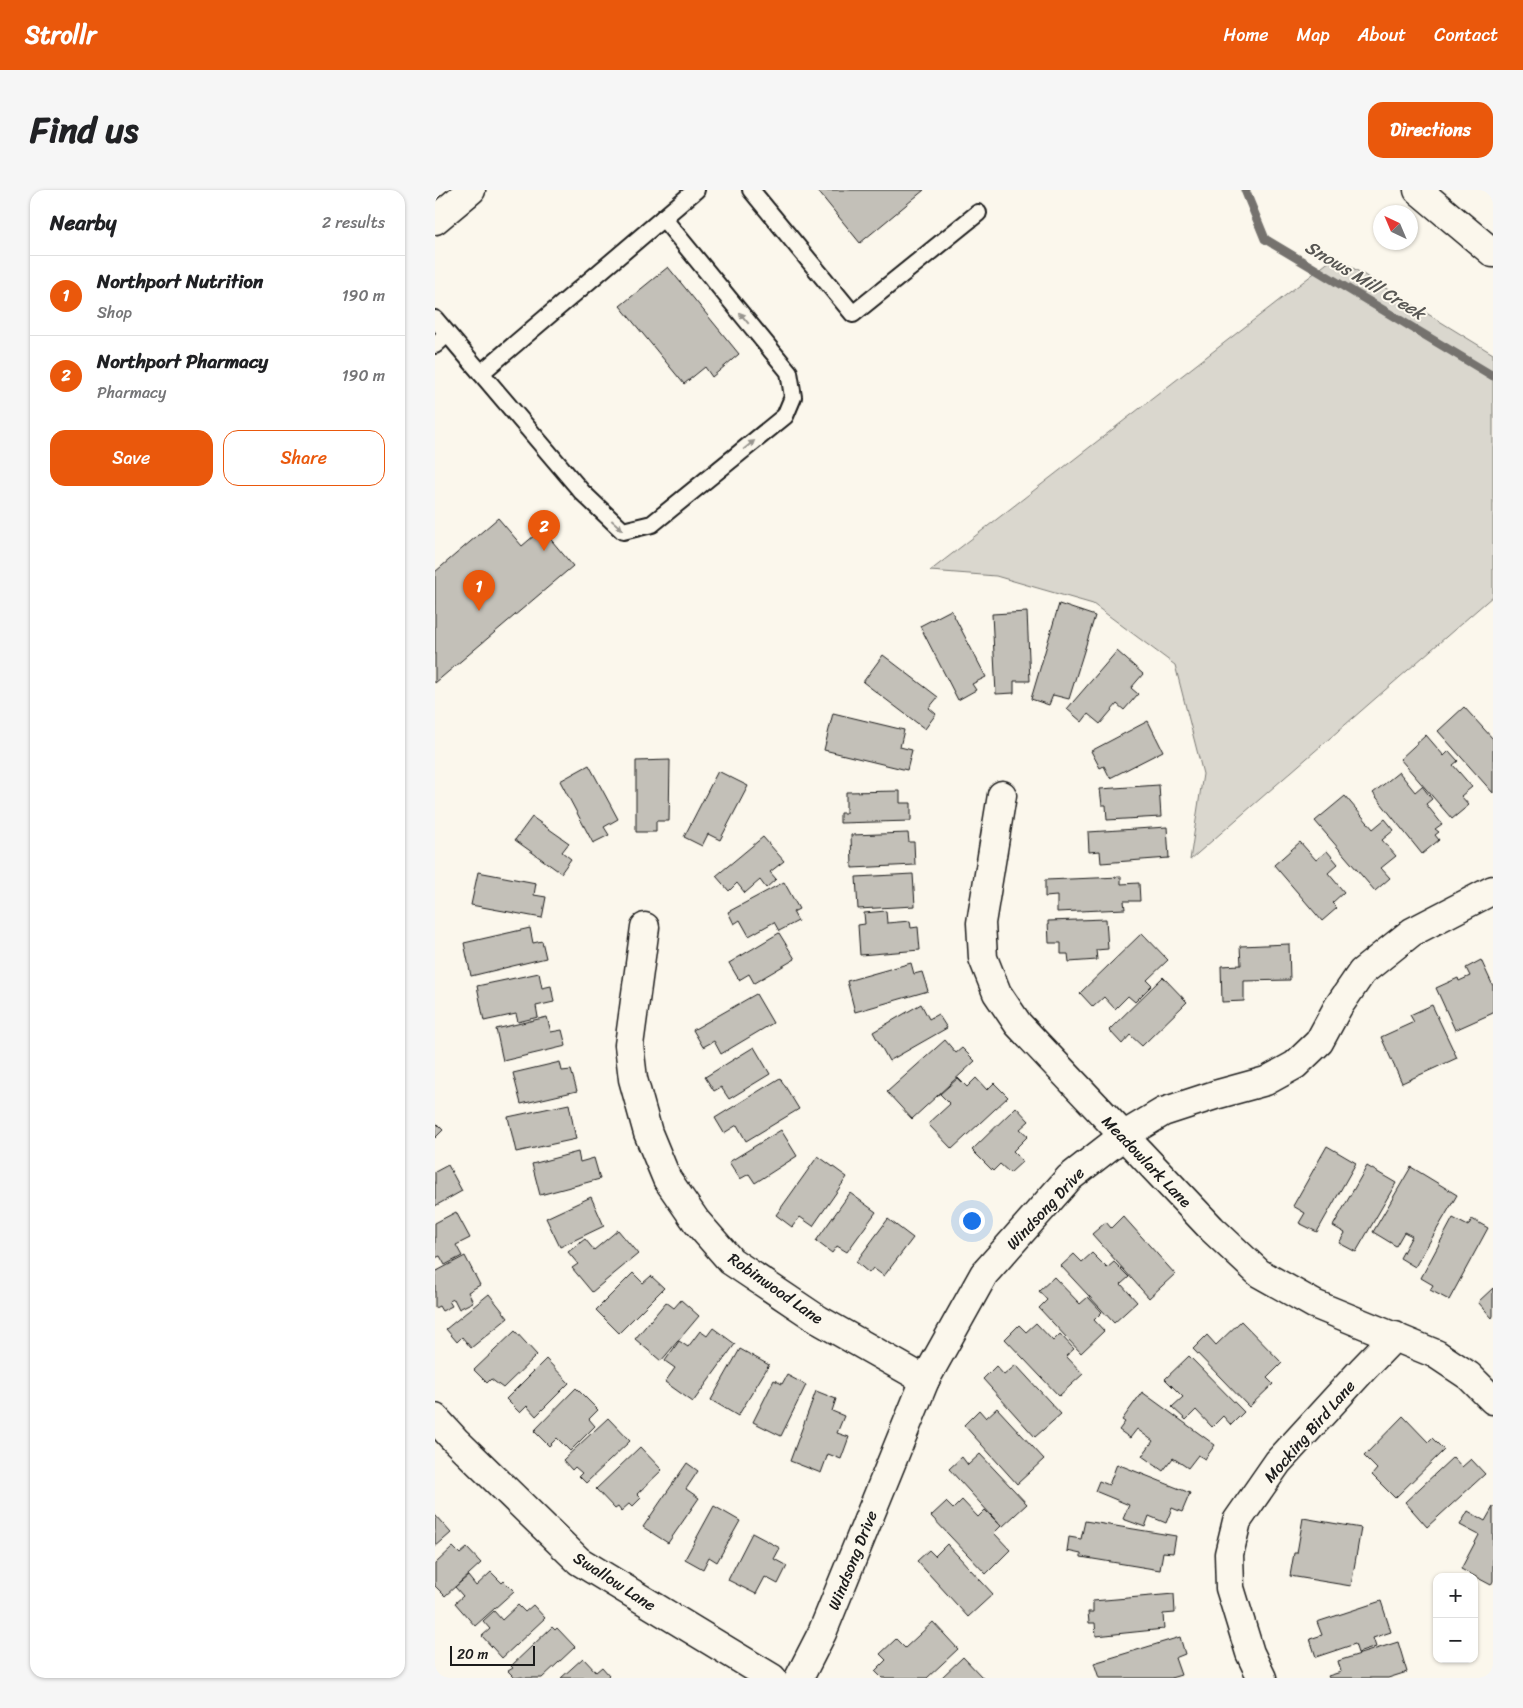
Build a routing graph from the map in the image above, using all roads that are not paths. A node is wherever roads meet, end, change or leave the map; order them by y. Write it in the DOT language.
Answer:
graph roads {
  1 [pos="471,190"];
  2 [pos="696,190"];
  3 [pos="751,190"];
  4 [pos="1418,190"];
  5 [pos="978,213"];
  6 [pos="663,218"];
  7 [pos="435,220"];
  8 [pos="1493,253"];
  9 [pos="435,319"];
  10 [pos="441,340"];
  11 [pos="481,373"];
  12 [pos="1002,795"];
  13 [pos="1493,890"];
  14 [pos="645,927"];
  15 [pos="1123,1136"];
  16 [pos="1395,1336"];
  17 [pos="925,1380"];
  18 [pos="1493,1400"];
  19 [pos="435,1418"];
  20 [pos="772,1678"];
  21 [pos="799,1678"];
  22 [pos="1262,1678"];
  1 -- 7 [label="main road"];
  2 -- 6 [label="lane"];
  3 -- 5 [label="lane"];
  4 -- 8 [label="main road"];
  6 -- 11 [label="lane"];
  11 -- 6 [label="lane, one-way"];
  9 -- 10 [label="lane"];
  10 -- 11 [label="lane"];
  12 -- 15 [label="main road, Meadowlark Lane"];
  13 -- 15 [label="main road, Windsong Drive"];
  14 -- 17 [label="main road, Robinwood Lane"];
  15 -- 16 [label="main road, Meadowlark Lane"];
  15 -- 17 [label="main road, Windsong Drive"];
  16 -- 18 [label="main road, Meadowlark Lane"];
  16 -- 22 [label="main road, Mocking Bird Lane"];
  17 -- 21 [label="main road, Windsong Drive"];
  19 -- 20 [label="main road, Swallow Lane"];
}
